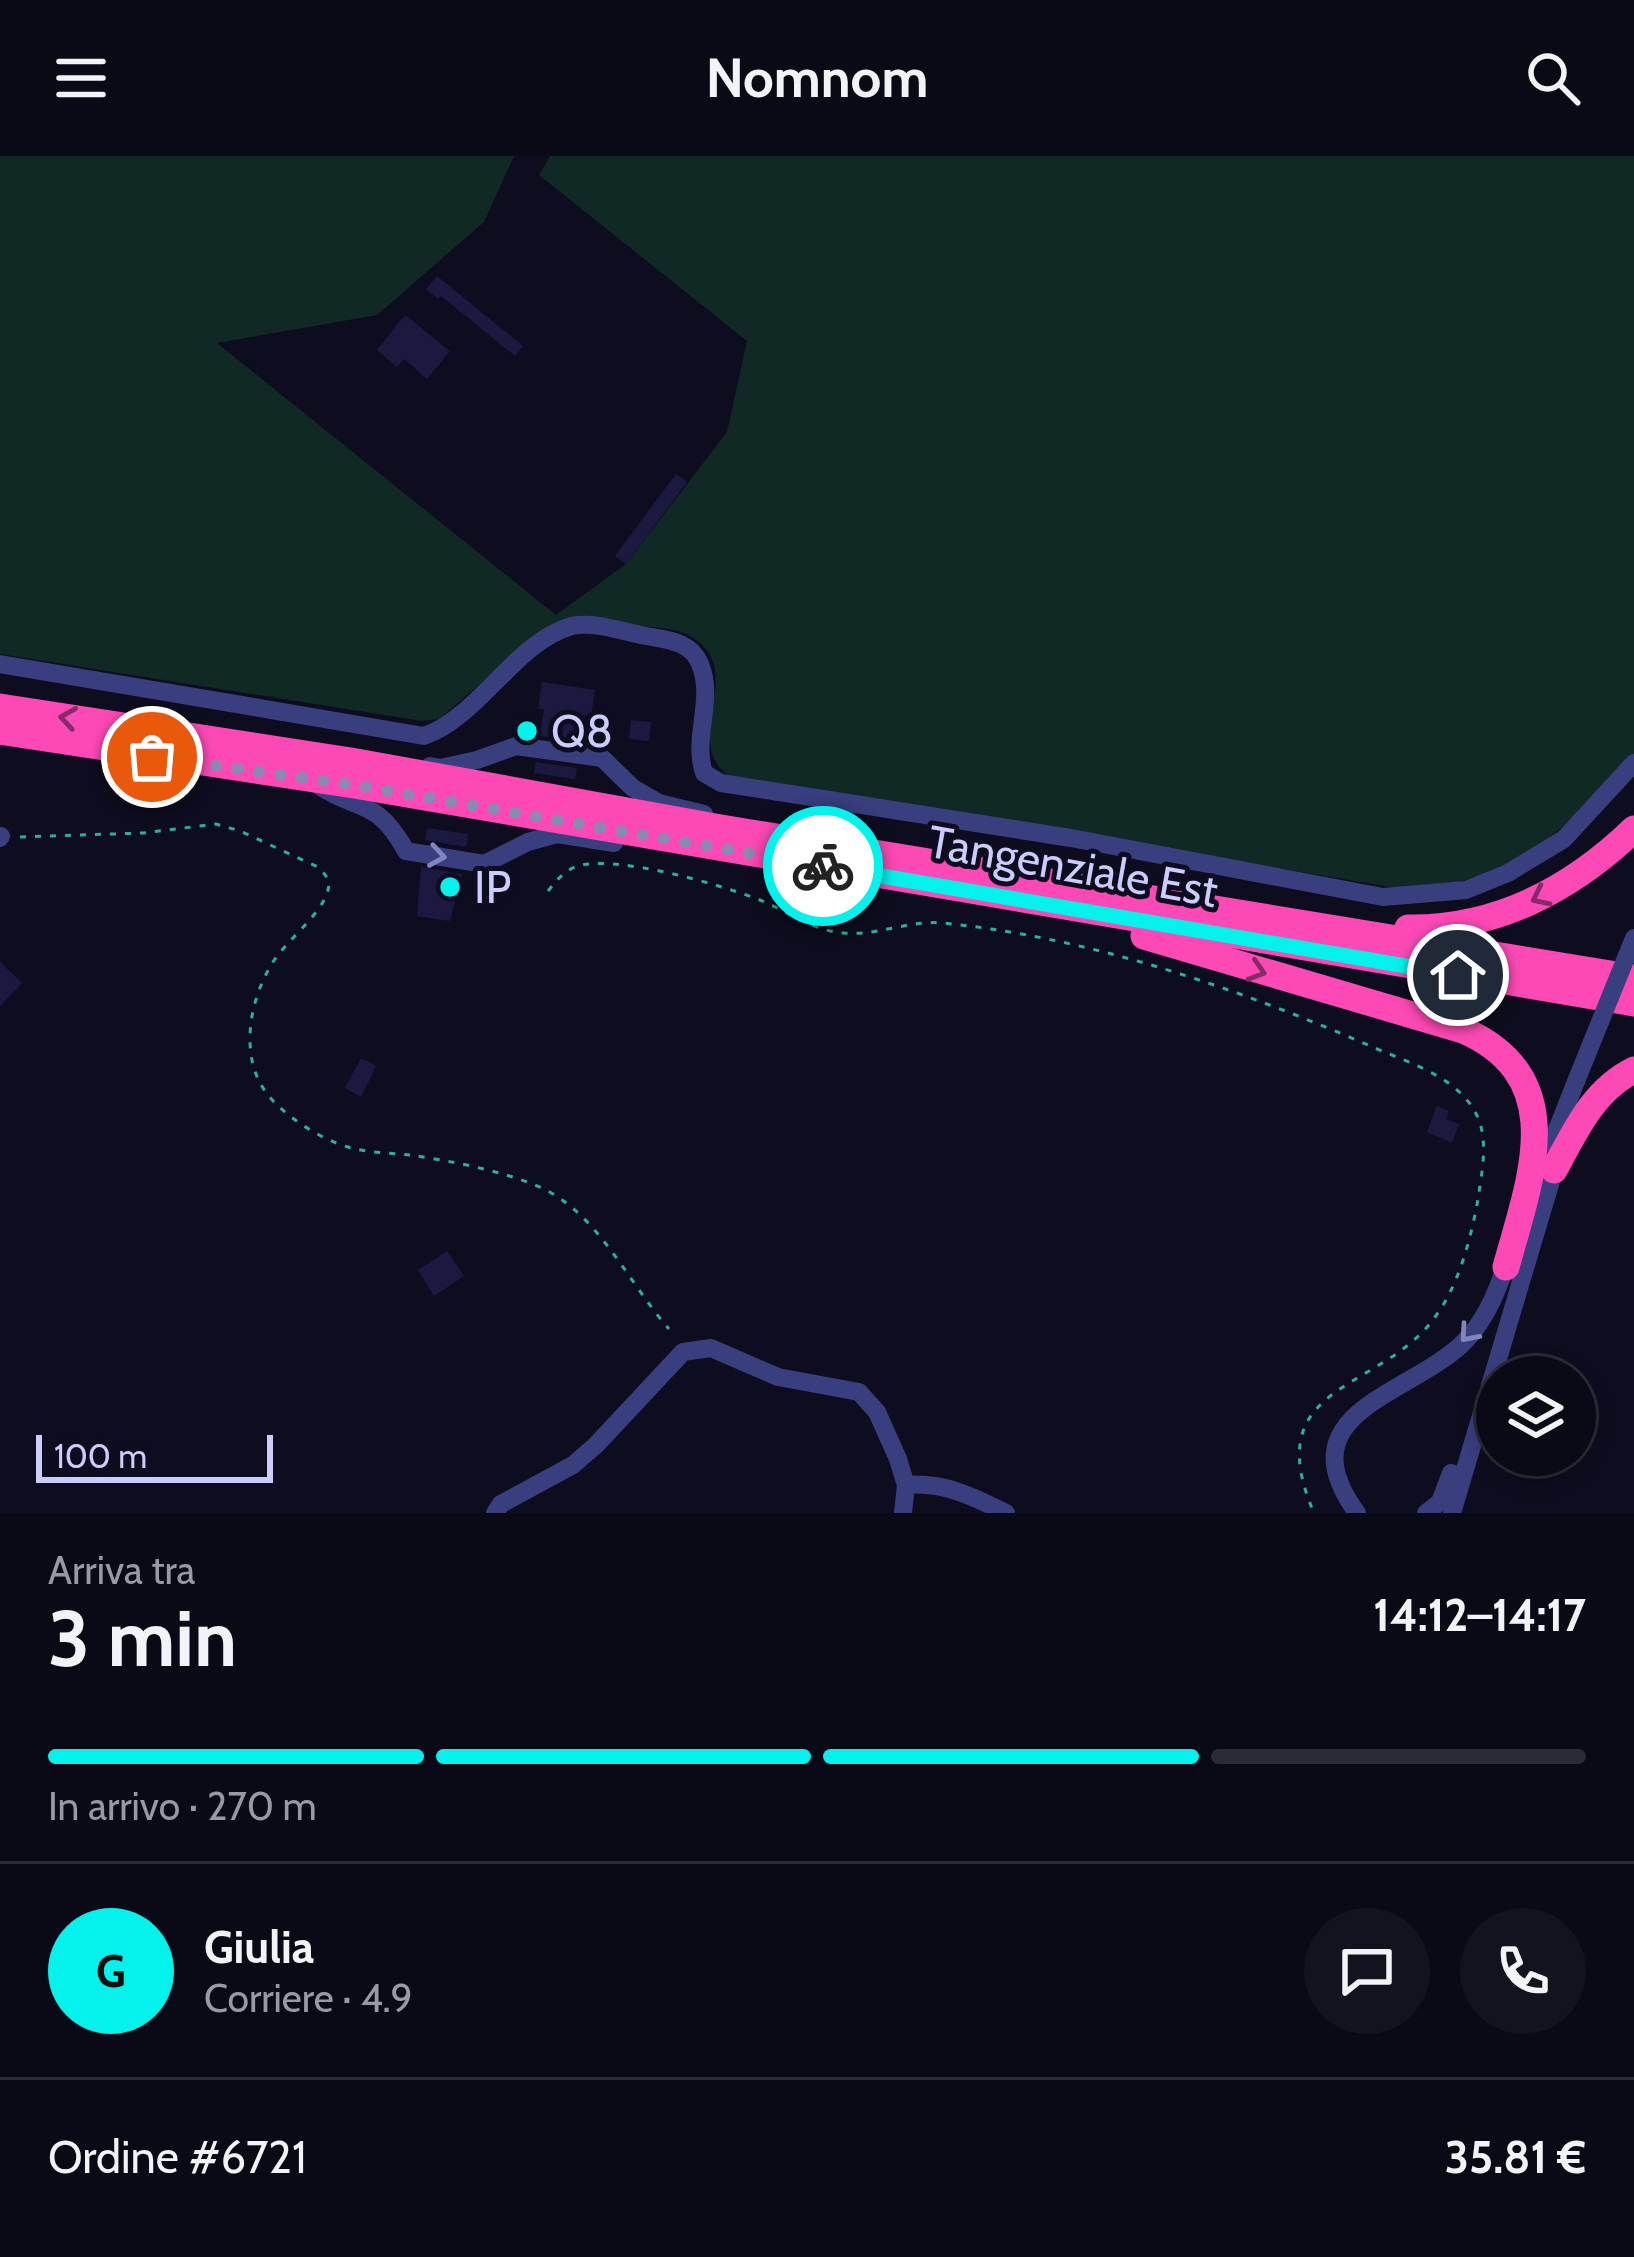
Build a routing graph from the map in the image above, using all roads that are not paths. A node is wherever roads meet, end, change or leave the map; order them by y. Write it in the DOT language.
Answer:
graph roads {
  1 [pos="0,664"];
  2 [pos="0,707"];
  3 [pos="0,731"];
  4 [pos="352,761"];
  5 [pos="1634,763"];
  6 [pos="308,779"];
  7 [pos="722,829"];
  8 [pos="1634,829"];
  9 [pos="676,841"];
  10 [pos="901,880"];
  11 [pos="1187,902"];
  12 [pos="1634,938"];
  13 [pos="1634,978"];
  14 [pos="1634,1004"];
  15 [pos="1634,1070"];
  16 [pos="1579,1074"];
  17 [pos="1554,1170"];
  18 [pos="1506,1267"];
  19 [pos="1499,1356"];
  20 [pos="1476,1398"];
  21 [pos="1476,1433"];
  22 [pos="906,1485"];
  23 [pos="495,1513"];
  24 [pos="903,1513"];
  25 [pos="1006,1513"];
  26 [pos="1357,1513"];
  27 [pos="1426,1513"];
  28 [pos="1452,1513"];
  1 -- 5 [label="street"];
  4 -- 2 [label="highway, Tangenziale Est, one-way"];
  3 -- 6 [label="highway, Tangenziale Est"];
  4 -- 7 [label="highway, Tangenziale Est"];
  4 -- 7 [label="street"];
  6 -- 9 [label="highway, Tangenziale Est"];
  6 -- 9 [label="street, one-way"];
  7 -- 11 [label="highway, Tangenziale Est"];
  8 -- 11 [label="highway, one-way"];
  9 -- 10 [label="highway, Tangenziale Est"];
  10 -- 14 [label="highway, Tangenziale Est"];
  10 -- 18 [label="highway, one-way"];
  11 -- 13 [label="highway, Tangenziale Est"];
  12 -- 16 [label="street, bridge"];
  15 -- 17 [label="highway"];
  16 -- 17 [label="street"];
  16 -- 18 [label="street"];
  17 -- 19 [label="street"];
  18 -- 26 [label="street, one-way"];
  20 -- 27 [label="street"];
  21 -- 28 [label="street"];
  22 -- 23 [label="street"];
  22 -- 24 [label="street"];
  22 -- 25 [label="street"];
}
